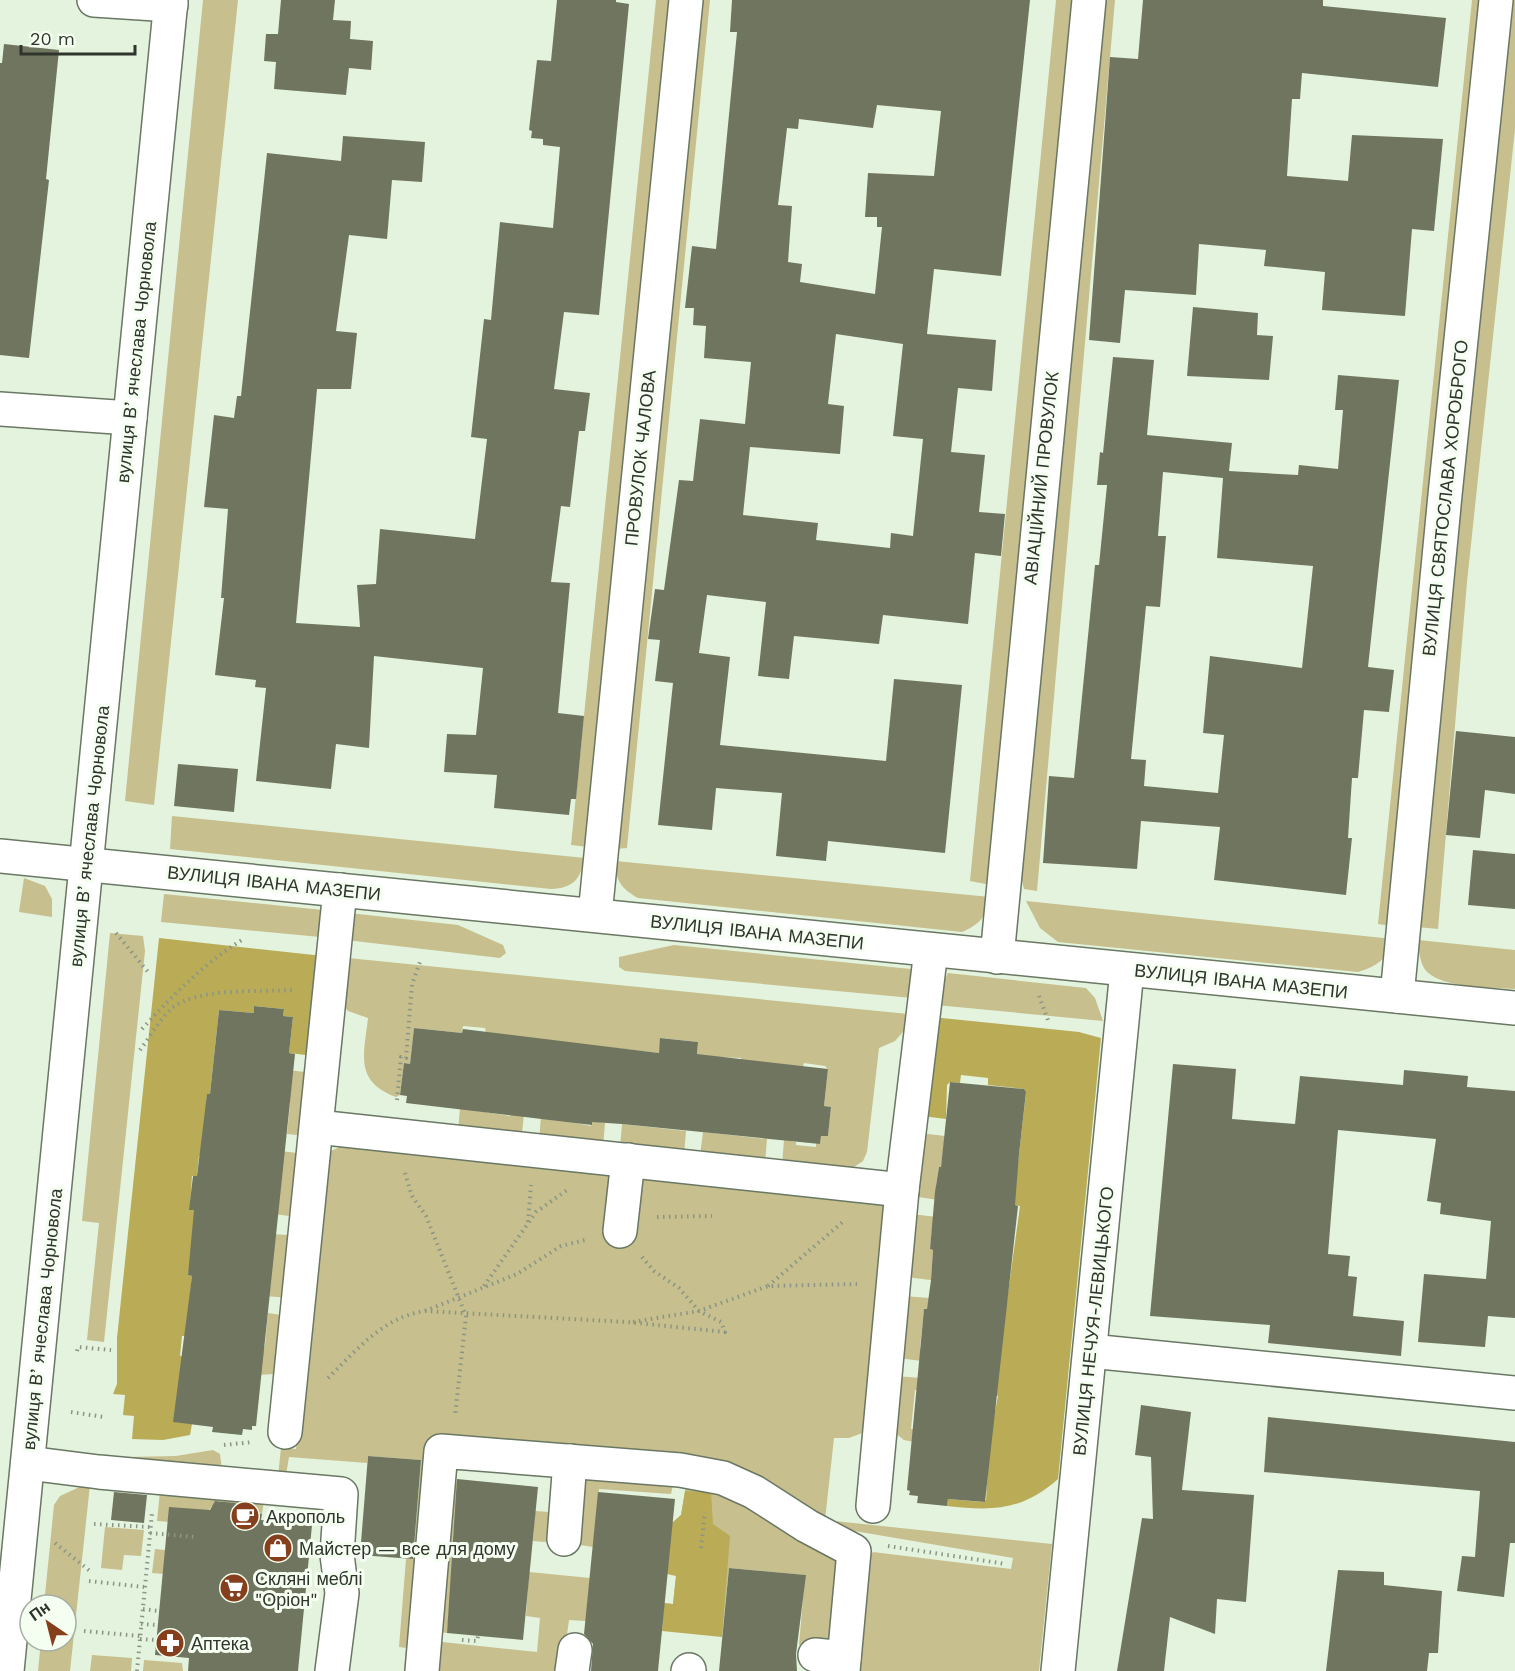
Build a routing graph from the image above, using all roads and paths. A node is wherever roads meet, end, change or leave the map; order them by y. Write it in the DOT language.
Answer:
graph roads {
  1 [pos="94,0"];
  2 [pos="686,0"];
  3 [pos="1089,0"];
  4 [pos="1496,0"];
  5 [pos="171,3"];
  6 [pos="0,409"];
  7 [pos="130,418"];
  8 [pos="0,856"];
  9 [pos="88,864"];
  10 [pos="340,890"];
  11 [pos="595,915"];
  12 [pos="111,928"];
  13 [pos="245,938"];
  14 [pos="931,950"];
  15 [pos="997,957"];
  16 [pos="421,959"];
  17 [pos="1127,970"];
  18 [pos="148,972"];
  19 [pos="331,989"];
  20 [pos="1397,996"];
  21 [pos="1515,1008"];
  22 [pos="142,1029"];
  23 [pos="140,1050"];
  24 [pos="317,1127"];
  25 [pos="399,1136"];
  26 [pos="618,1159"];
  27 [pos="893,1189"];
  28 [pos="712,1216"];
  29 [pos="620,1231"];
  30 [pos="893,1283"];
  31 [pos="484,1286"];
  32 [pos="768,1286"];
  33 [pos="460,1296"];
  34 [pos="424,1311"];
  35 [pos="466,1316"];
  36 [pos="627,1322"];
  37 [pos="725,1332"];
  38 [pos="111,1350"];
  39 [pos="1090,1352"];
  40 [pos="77,1358"];
  41 [pos="1515,1393"];
  42 [pos="72,1403"];
  43 [pos="104,1417"];
  44 [pos="287,1420"];
  45 [pos="450,1452"];
  46 [pos="570,1461"];
  47 [pos="28,1463"];
  48 [pos="154,1477"];
  49 [pos="705,1506"];
  50 [pos="873,1506"];
  51 [pos="94,1524"];
  52 [pos="150,1527"];
  53 [pos="150,1533"];
  54 [pos="195,1538"];
  55 [pos="564,1539"];
  56 [pos="701,1548"];
  57 [pos="854,1551"];
  58 [pos="1006,1564"];
  59 [pos="88,1581"];
  60 [pos="145,1587"];
  61 [pos="143,1609"];
  62 [pos="159,1611"];
  63 [pos="141,1624"];
  64 [pos="158,1625"];
  65 [pos="84,1631"];
  66 [pos="478,1636"];
  67 [pos="140,1638"];
  68 [pos="451,1638"];
  69 [pos="156,1640"];
  70 [pos="834,1661"];
  71 [pos="7,1671"];
  72 [pos="137,1671"];
  73 [pos="332,1671"];
  74 [pos="422,1671"];
  75 [pos="1058,1671"];
  1 -- 5 [label="street"];
  2 -- 11 [label="street, ПРОВУЛОК ЧАЛОВА"];
  3 -- 15 [label="street, АВІАЦІЙНИЙ ПРОВУЛОК"];
  4 -- 20 [label="street, ВУЛИЦЯ СВЯТОСЛАВА ХОРОБРОГО"];
  5 -- 7 [label="street, вулиця Вʼячеслава Чорновола"];
  6 -- 7 [label="street"];
  7 -- 9 [label="street, вулиця Вʼячеслава Чорновола"];
  8 -- 9 [label="street, ВУЛИЦЯ ІВАНА МАЗЕПИ"];
  9 -- 10 [label="street, ВУЛИЦЯ ІВАНА МАЗЕПИ"];
  9 -- 47 [label="street, вулиця Вʼячеслава Чорновола"];
  10 -- 11 [label="street, ВУЛИЦЯ ІВАНА МАЗЕПИ"];
  10 -- 19 [label="street"];
  11 -- 14 [label="street, ВУЛИЦЯ ІВАНА МАЗЕПИ"];
  12 -- 18 [label="path"];
  13 -- 22 [label="path"];
  14 -- 15 [label="street, ВУЛИЦЯ ІВАНА МАЗЕПИ"];
  14 -- 27 [label="street"];
  15 -- 17 [label="street, ВУЛИЦЯ ІВАНА МАЗЕПИ"];
  16 -- 25 [label="path"];
  17 -- 20 [label="street, ВУЛИЦЯ ІВАНА МАЗЕПИ"];
  17 -- 39 [label="street, ВУЛИЦЯ НЕЧУЯ-ЛЕВИЦЬКОГО"];
  19 -- 23 [label="path"];
  19 -- 24 [label="street"];
  20 -- 21 [label="street, ВУЛИЦЯ ІВАНА МАЗЕПИ"];
  24 -- 25 [label="street"];
  24 -- 44 [label="street"];
  25 -- 26 [label="street"];
  25 -- 33 [label="path"];
  26 -- 27 [label="street"];
  26 -- 29 [label="street"];
  26 -- 31 [label="path"];
  27 -- 30 [label="street"];
  27 -- 32 [label="path"];
  28 -- 29 [label="path"];
  29 -- 31 [label="path"];
  30 -- 32 [label="path"];
  30 -- 50 [label="street"];
  31 -- 33 [label="path"];
  32 -- 36 [label="path"];
  33 -- 34 [label="path"];
  33 -- 35 [label="path"];
  34 -- 35 [label="path"];
  34 -- 44 [label="path"];
  35 -- 36 [label="path"];
  35 -- 45 [label="path"];
  36 -- 37 [label="path"];
  38 -- 40 [label="path"];
  39 -- 41 [label="street"];
  39 -- 75 [label="street, ВУЛИЦЯ НЕЧУЯ-ЛЕВИЦЬКОГО"];
  42 -- 43 [label="path"];
  45 -- 46 [label="street"];
  45 -- 74 [label="street"];
  46 -- 55 [label="street"];
  46 -- 57 [label="street"];
  47 -- 48 [label="street"];
  47 -- 71 [label="street, вулиця Вʼячеслава Чорновола"];
  48 -- 52 [label="path"];
  48 -- 73 [label="street"];
  49 -- 56 [label="path"];
  51 -- 52 [label="path"];
  52 -- 53 [label="path"];
  53 -- 54 [label="path"];
  53 -- 60 [label="path"];
  57 -- 58 [label="path"];
  57 -- 70 [label="street"];
  59 -- 60 [label="path"];
  60 -- 61 [label="path"];
  61 -- 62 [label="path"];
  61 -- 63 [label="path"];
  63 -- 64 [label="path"];
  63 -- 67 [label="path"];
  65 -- 67 [label="path"];
  66 -- 68 [label="path"];
  67 -- 69 [label="path"];
  67 -- 72 [label="path"];
}
